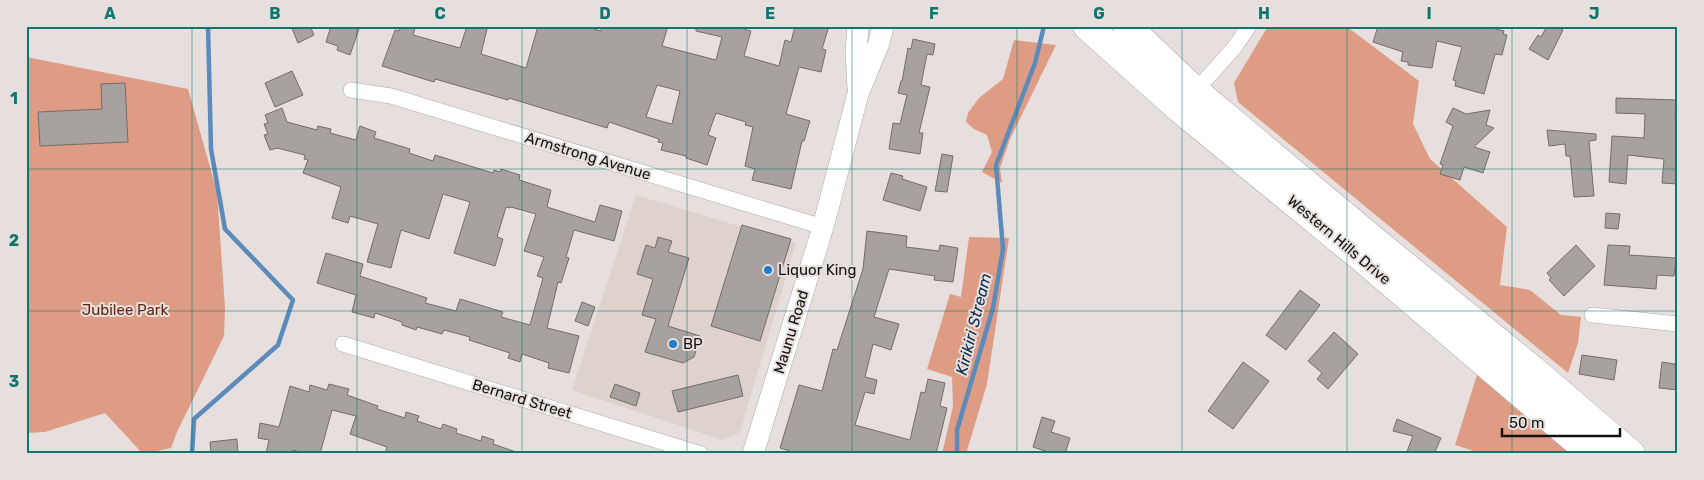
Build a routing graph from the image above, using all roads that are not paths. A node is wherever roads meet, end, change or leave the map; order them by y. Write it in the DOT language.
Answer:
graph roads {
  1 [pos="858,26"];
  2 [pos="883,26"];
  3 [pos="1087,26"];
  4 [pos="1127,26"];
  5 [pos="1248,26"];
  6 [pos="352,90"];
  7 [pos="858,94"];
  8 [pos="1188,100"];
  9 [pos="823,227"];
  10 [pos="1370,251"];
  11 [pos="1592,315"];
  12 [pos="1678,324"];
  13 [pos="342,344"];
  14 [pos="701,454"];
  15 [pos="753,454"];
  16 [pos="1592,454"];
  17 [pos="1631,454"];
  1 -- 7 [label="main road, Maunu Road"];
  2 -- 7 [label="main road, Maunu Road"];
  3 -- 8 [label="highway, Western Hills Drive"];
  4 -- 8 [label="highway, Western Hills Drive"];
  5 -- 8 [label="street"];
  6 -- 9 [label="street, Armstrong Avenue"];
  7 -- 9 [label="main road, Maunu Road"];
  8 -- 10 [label="highway, Western Hills Drive"];
  9 -- 15 [label="main road, Maunu Road"];
  10 -- 16 [label="highway, Western Hills Drive"];
  10 -- 17 [label="highway, Western Hills Drive"];
  11 -- 12 [label="street"];
  13 -- 14 [label="street, Bernard Street"];
}
